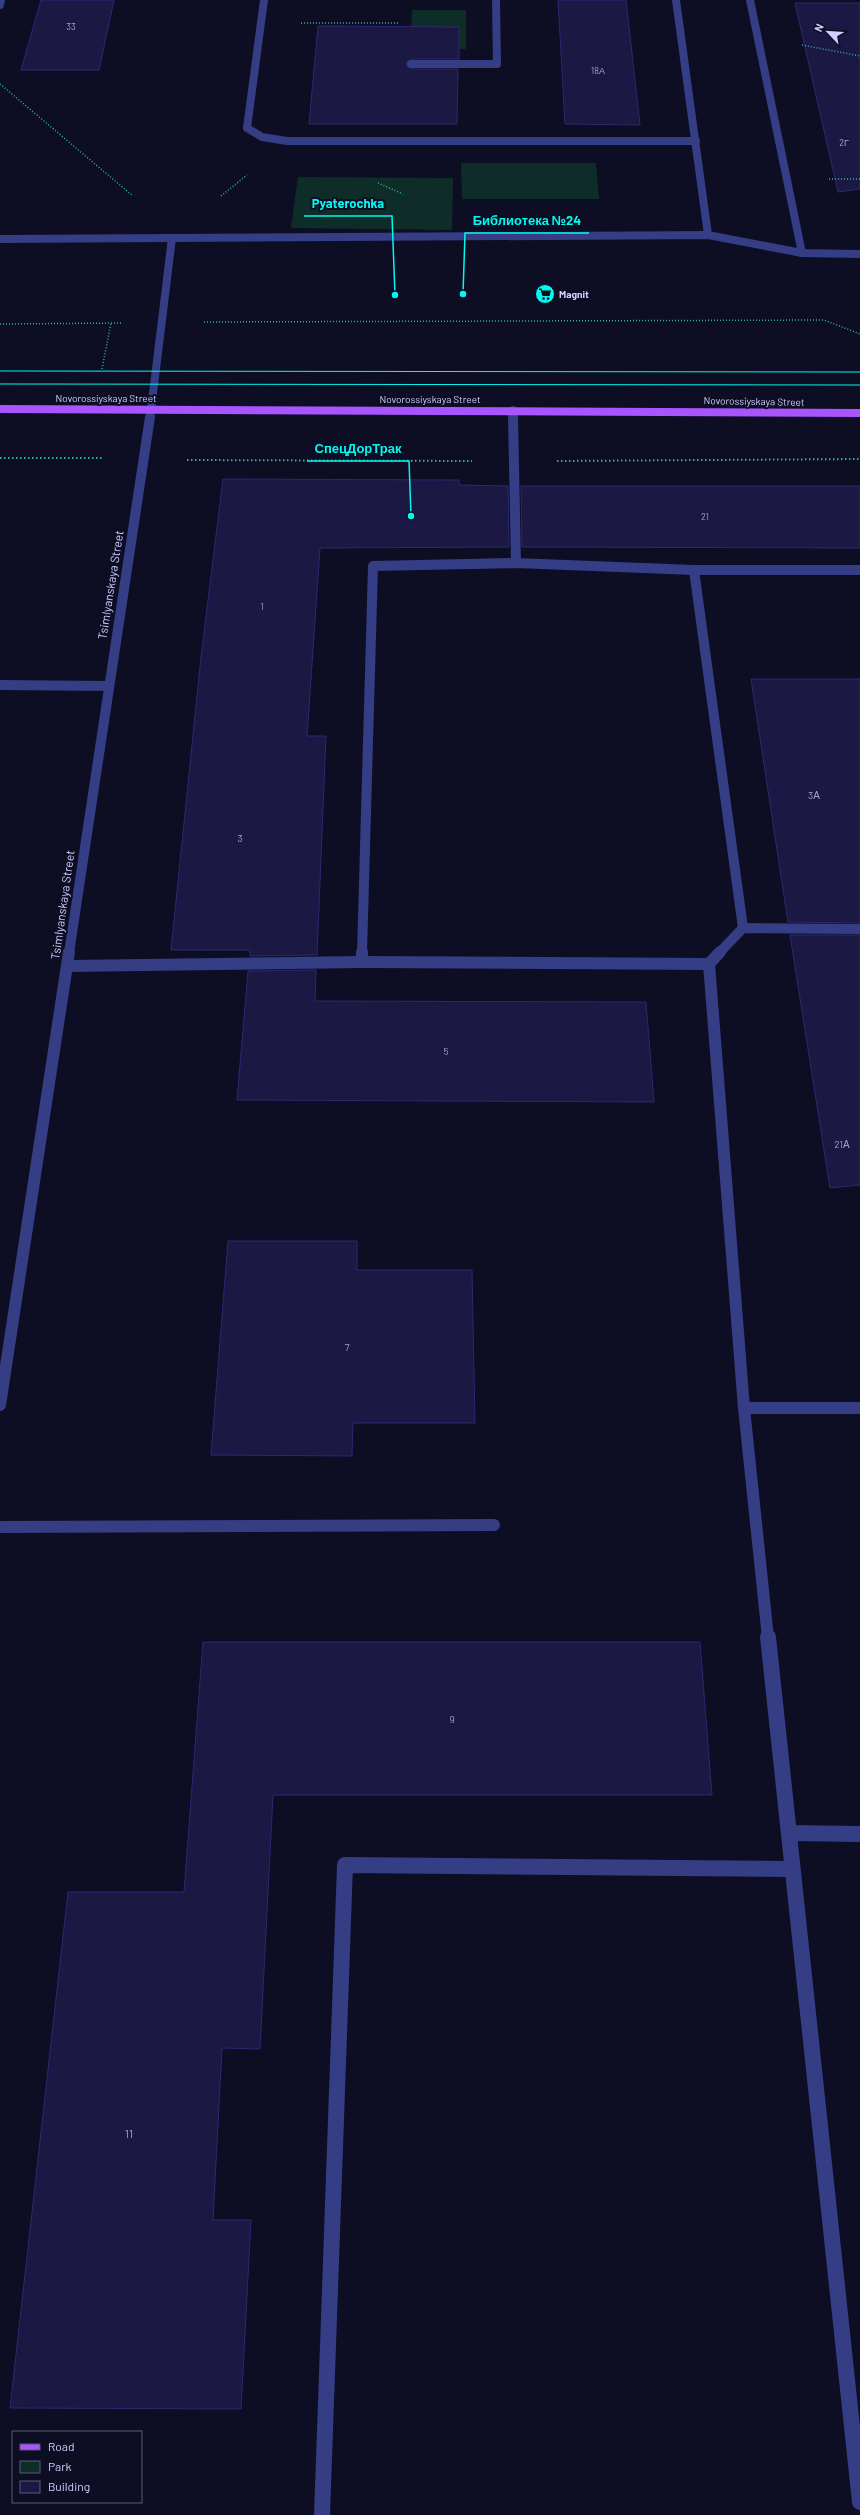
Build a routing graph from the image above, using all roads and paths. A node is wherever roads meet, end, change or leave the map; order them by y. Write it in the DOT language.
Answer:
graph roads {
  1 [pos="2,0"];
  2 [pos="264,0"];
  3 [pos="496,0"];
  4 [pos="676,0"];
  5 [pos="750,0"];
  6 [pos="0,5"];
  7 [pos="261,23"];
  8 [pos="402,23"];
  9 [pos="756,37"];
  10 [pos="860,56"];
  11 [pos="412,64"];
  12 [pos="0,84"];
  13 [pos="287,141"];
  14 [pos="696,141"];
  15 [pos="373,181"];
  16 [pos="409,197"];
  17 [pos="708,235"];
  18 [pos="172,238"];
  19 [pos="0,239"];
  20 [pos="802,254"];
  21 [pos="860,254"];
  22 [pos="162,322"];
  23 [pos="0,324"];
  24 [pos="860,334"];
  25 [pos="0,409"];
  26 [pos="151,409"];
  27 [pos="513,410"];
  28 [pos="860,413"];
  29 [pos="0,458"];
  30 [pos="860,459"];
  31 [pos="144,460"];
  32 [pos="514,461"];
  33 [pos="516,563"];
  34 [pos="694,570"];
  35 [pos="860,570"];
  36 [pos="0,685"];
  37 [pos="109,686"];
  38 [pos="743,928"];
  39 [pos="860,929"];
  40 [pos="362,962"];
  41 [pos="709,964"];
  42 [pos="68,966"];
  43 [pos="5,1343"];
  44 [pos="0,1405"];
  45 [pos="744,1408"];
  46 [pos="860,1408"];
  47 [pos="494,1525"];
  48 [pos="0,1527"];
  49 [pos="790,1833"];
  50 [pos="860,1834"];
  51 [pos="792,1869"];
  52 [pos="860,2502"];
  53 [pos="322,2515"];
  1 -- 6 [label="street"];
  2 -- 7 [label="street"];
  3 -- 11 [label="street"];
  4 -- 14 [label="street"];
  5 -- 9 [label="street"];
  7 -- 8 [label="path"];
  7 -- 13 [label="street"];
  9 -- 10 [label="path"];
  9 -- 20 [label="street"];
  12 -- 18 [label="path"];
  13 -- 14 [label="street"];
  13 -- 18 [label="path"];
  14 -- 17 [label="street"];
  15 -- 16 [label="path"];
  17 -- 18 [label="street"];
  17 -- 20 [label="street"];
  18 -- 19 [label="street"];
  18 -- 22 [label="street, Tsimlyanskaya Street"];
  20 -- 21 [label="street"];
  22 -- 23 [label="path"];
  22 -- 24 [label="path"];
  22 -- 26 [label="street, Tsimlyanskaya Street"];
  25 -- 26 [label="main road, Novorossiyskaya Street"];
  26 -- 27 [label="main road, Novorossiyskaya Street"];
  26 -- 31 [label="street, Tsimlyanskaya Street"];
  27 -- 28 [label="main road, Novorossiyskaya Street"];
  27 -- 32 [label="street"];
  29 -- 31 [label="path"];
  30 -- 32 [label="path"];
  31 -- 32 [label="path"];
  31 -- 37 [label="street, Tsimlyanskaya Street"];
  32 -- 33 [label="street"];
  33 -- 34 [label="street"];
  33 -- 40 [label="street"];
  34 -- 35 [label="street"];
  34 -- 38 [label="street"];
  36 -- 37 [label="street"];
  37 -- 42 [label="street, Tsimlyanskaya Street"];
  38 -- 39 [label="street"];
  38 -- 41 [label="street"];
  40 -- 41 [label="street"];
  40 -- 42 [label="street"];
  41 -- 45 [label="street"];
  42 -- 43 [label="street, Tsimlyanskaya Street"];
  43 -- 44 [label="street, Tsimlyanskaya Street"];
  45 -- 46 [label="street"];
  45 -- 49 [label="street"];
  47 -- 48 [label="street"];
  49 -- 50 [label="street"];
  49 -- 51 [label="street"];
  51 -- 52 [label="street"];
  51 -- 53 [label="street"];
}
